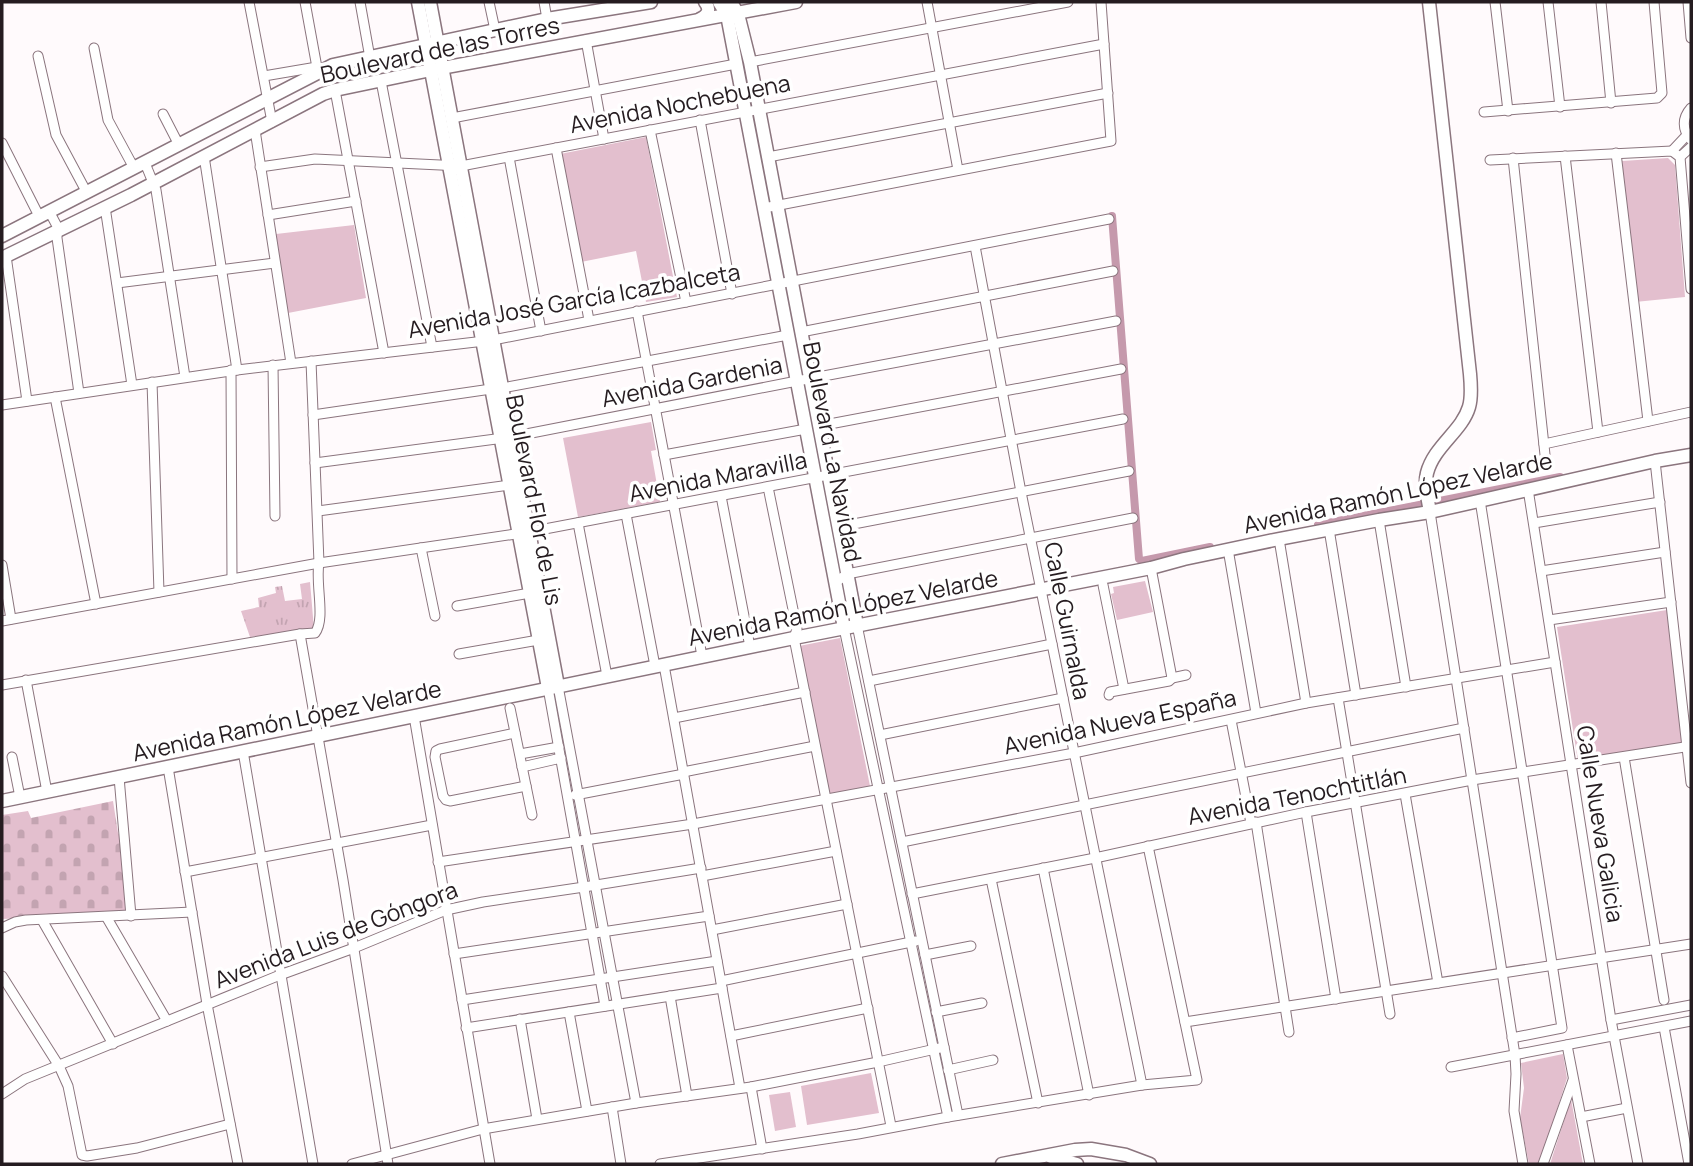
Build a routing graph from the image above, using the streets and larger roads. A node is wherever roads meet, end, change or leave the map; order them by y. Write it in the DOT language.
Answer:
graph roads {
  1 [pos="249,2"];
  2 [pos="305,2"];
  3 [pos="360,2"];
  4 [pos="418,2"];
  5 [pos="430,2"];
  6 [pos="489,2"];
  7 [pos="544,2"];
  8 [pos="651,2"];
  9 [pos="705,2"];
  10 [pos="719,2"];
  11 [pos="796,2"];
  12 [pos="927,2"];
  13 [pos="1068,2"];
  14 [pos="1101,2"];
  15 [pos="1429,2"];
  16 [pos="1495,2"];
  17 [pos="1548,2"];
  18 [pos="1601,2"];
  19 [pos="1654,2"];
  20 [pos="1688,2"];
  21 [pos="601,5"];
  22 [pos="734,8"];
  23 [pos="547,19"];
  24 [pos="697,21"];
  25 [pos="932,26"];
  26 [pos="495,30"];
  27 [pos="1691,38"];
  28 [pos="586,40"];
  29 [pos="432,43"];
  30 [pos="1104,44"];
  31 [pos="94,48"];
  32 [pos="38,56"];
  33 [pos="370,58"];
  34 [pos="743,63"];
  35 [pos="437,69"];
  36 [pos="317,70"];
  37 [pos="940,74"];
  38 [pos="264,76"];
  39 [pos="382,80"];
  40 [pos="335,90"];
  41 [pos="595,91"];
  42 [pos="1108,93"];
  43 [pos="268,98"];
  44 [pos="1611,103"];
  45 [pos="1560,107"];
  46 [pos="759,108"];
  47 [pos="1691,108"];
  48 [pos="745,111"];
  49 [pos="1508,111"];
  50 [pos="1484,112"];
  51 [pos="163,114"];
  52 [pos="452,118"];
  53 [pos="700,120"];
  54 [pos="272,122"];
  55 [pos="949,122"];
  56 [pos="255,130"];
  57 [pos="650,130"];
  58 [pos="1689,137"];
  59 [pos="604,139"];
  60 [pos="2,143"];
  61 [pos="179,145"];
  62 [pos="1691,147"];
  63 [pos="556,148"];
  64 [pos="1616,153"];
  65 [pos="1677,154"];
  66 [pos="204,156"];
  67 [pos="1565,156"];
  68 [pos="509,157"];
  69 [pos="768,157"];
  70 [pos="1513,158"];
  71 [pos="1490,160"];
  72 [pos="348,161"];
  73 [pos="397,164"];
  74 [pos="139,166"];
  75 [pos="260,167"];
  76 [pos="455,167"];
  77 [pos="958,170"];
  78 [pos="153,183"];
  79 [pos="87,193"];
  80 [pos="356,201"];
  81 [pos="105,207"];
  82 [pos="770,207"];
  83 [pos="44,214"];
  84 [pos="268,215"];
  85 [pos="1109,219"];
  86 [pos="57,231"];
  87 [pos="2,236"];
  88 [pos="975,246"];
  89 [pos="4,257"];
  90 [pos="275,262"];
  91 [pos="222,270"];
  92 [pos="1113,271"];
  93 [pos="169,276"];
  94 [pos="117,283"];
  95 [pos="785,283"];
  96 [pos="1691,289"];
  97 [pos="732,294"];
  98 [pos="985,296"];
  99 [pos="686,302"];
  100 [pos="637,311"];
  101 [pos="589,320"];
  102 [pos="1116,321"];
  103 [pos="541,331"];
  104 [pos="795,333"];
  105 [pos="488,340"];
  106 [pos="994,344"];
  107 [pos="432,346"];
  108 [pos="384,353"];
  109 [pos="646,360"];
  110 [pos="311,361"];
  111 [pos="291,363"];
  112 [pos="273,365"];
  113 [pos="1121,369"];
  114 [pos="234,370"];
  115 [pos="185,377"];
  116 [pos="804,380"];
  117 [pos="152,382"];
  118 [pos="132,385"];
  119 [pos="497,388"];
  120 [pos="1002,392"];
  121 [pos="79,393"];
  122 [pos="55,397"];
  123 [pos="27,401"];
  124 [pos="2,405"];
  125 [pos="656,409"];
  126 [pos="1691,412"];
  127 [pos="313,415"];
  128 [pos="1123,419"];
  129 [pos="1648,421"];
  130 [pos="813,428"];
  131 [pos="1598,432"];
  132 [pos="506,438"];
  133 [pos="1012,441"];
  134 [pos="1544,444"];
  135 [pos="664,455"];
  136 [pos="1691,455"];
  137 [pos="1655,460"];
  138 [pos="315,463"];
  139 [pos="1546,464"];
  140 [pos="1129,471"];
  141 [pos="822,477"];
  142 [pos="510,485"];
  143 [pos="768,487"];
  144 [pos="1528,489"];
  145 [pos="1021,492"];
  146 [pos="722,496"];
  147 [pos="1480,500"];
  148 [pos="1660,502"];
  149 [pos="673,505"];
  150 [pos="1429,506"];
  151 [pos="318,511"];
  152 [pos="626,514"];
  153 [pos="275,516"];
  154 [pos="1133,518"];
  155 [pos="1379,520"];
  156 [pos="578,523"];
  157 [pos="1534,523"];
  158 [pos="838,527"];
  159 [pos="1329,529"];
  160 [pos="524,533"];
  161 [pos="1030,538"];
  162 [pos="1279,539"];
  163 [pos="421,548"];
  164 [pos="1228,549"];
  165 [pos="1665,552"];
  166 [pos="319,563"];
  167 [pos="2,565"];
  168 [pos="1145,566"];
  169 [pos="1541,571"];
  170 [pos="847,574"];
  171 [pos="232,579"];
  172 [pos="836,582"];
  173 [pos="1103,585"];
  174 [pos="1040,587"];
  175 [pos="159,592"];
  176 [pos="530,593"];
  177 [pos="1671,602"];
  178 [pos="96,604"];
  179 [pos="457,606"];
  180 [pos="435,617"];
  181 [pos="6,620"];
  182 [pos="1549,620"];
  183 [pos="850,626"];
  184 [pos="299,634"];
  185 [pos="794,638"];
  186 [pos="544,639"];
  187 [pos="1052,644"];
  188 [pos="750,647"];
  189 [pos="459,654"];
  190 [pos="702,656"];
  191 [pos="1555,662"];
  192 [pos="659,665"];
  193 [pos="1507,670"];
  194 [pos="1186,675"];
  195 [pos="607,676"];
  196 [pos="1172,678"];
  197 [pos="1456,678"];
  198 [pos="26,680"];
  199 [pos="869,681"];
  200 [pos="2,685"];
  201 [pos="553,687"];
  202 [pos="1406,687"];
  203 [pos="1124,689"];
  204 [pos="805,692"];
  205 [pos="1109,695"];
  206 [pos="1356,695"];
  207 [pos="1063,698"];
  208 [pos="1338,698"];
  209 [pos="1306,703"];
  210 [pos="510,708"];
  211 [pos="1256,713"];
  212 [pos="414,716"];
  213 [pos="674,719"];
  214 [pos="1231,720"];
  215 [pos="1464,728"];
  216 [pos="515,733"];
  217 [pos="880,735"];
  218 [pos="317,736"];
  219 [pos="816,746"];
  220 [pos="1689,746"];
  221 [pos="559,747"];
  222 [pos="243,751"];
  223 [pos="1347,751"];
  224 [pos="1074,753"];
  225 [pos="520,754"];
  226 [pos="12,757"];
  227 [pos="1624,757"];
  228 [pos="561,758"];
  229 [pos="1572,765"];
  230 [pos="168,767"];
  231 [pos="522,767"];
  232 [pos="1522,772"];
  233 [pos="684,773"];
  234 [pos="1241,773"];
  235 [pos="119,777"];
  236 [pos="1472,780"];
  237 [pos="1691,783"];
  238 [pos="526,786"];
  239 [pos="890,787"];
  240 [pos="878,790"];
  241 [pos="47,792"];
  242 [pos="578,794"];
  243 [pos="1405,794"];
  244 [pos="568,796"];
  245 [pos="20,797"];
  246 [pos="826,800"];
  247 [pos="2,801"];
  248 [pos="1356,803"];
  249 [pos="1084,805"];
  250 [pos="1306,812"];
  251 [pos="532,815"];
  252 [pos="1253,823"];
  253 [pos="693,824"];
  254 [pos="432,825"];
  255 [pos="587,840"];
  256 [pos="576,842"];
  257 [pos="902,842"];
  258 [pos="337,843"];
  259 [pos="1148,846"];
  260 [pos="836,851"];
  261 [pos="261,858"];
  262 [pos="1095,858"];
  263 [pos="439,862"];
  264 [pos="1043,869"];
  265 [pos="185,872"];
  266 [pos="701,872"];
  267 [pos="992,879"];
  268 [pos="595,885"];
  269 [pos="584,887"];
  270 [pos="912,894"];
  271 [pos="847,904"];
  272 [pos="446,910"];
  273 [pos="192,912"];
  274 [pos="131,916"];
  275 [pos="709,916"];
  276 [pos="107,918"];
  277 [pos="43,920"];
  278 [pos="2,928"];
  279 [pos="712,930"];
  280 [pos="604,931"];
  281 [pos="592,933"];
  282 [pos="922,940"];
  283 [pos="911,942"];
  284 [pos="1691,944"];
  285 [pos="971,946"];
  286 [pos="354,948"];
  287 [pos="1656,949"];
  288 [pos="857,953"];
  289 [pos="454,954"];
  290 [pos="925,955"];
  291 [pos="1602,958"];
  292 [pos="718,961"];
  293 [pos="1552,965"];
  294 [pos="1502,973"];
  295 [pos="280,975"];
  296 [pos="2,976"];
  297 [pos="613,977"];
  298 [pos="600,979"];
  299 [pos="1438,983"];
  300 [pos="722,984"];
  301 [pos="1387,991"];
  302 [pos="670,996"];
  303 [pos="1336,999"];
  304 [pos="462,1000"];
  305 [pos="1664,1000"];
  306 [pos="982,1003"];
  307 [pos="207,1004"];
  308 [pos="618,1004"];
  309 [pos="1691,1005"];
  310 [pos="605,1006"];
  311 [pos="1286,1007"];
  312 [pos="868,1008"];
  313 [pos="569,1012"];
  314 [pos="936,1012"];
  315 [pos="1390,1014"];
  316 [pos="520,1019"];
  317 [pos="1611,1020"];
  318 [pos="167,1021"];
  319 [pos="1691,1021"];
  320 [pos="1185,1022"];
  321 [pos="1664,1027"];
  322 [pos="466,1028"];
  323 [pos="1289,1031"];
  324 [pos="731,1036"];
  325 [pos="1614,1037"];
  326 [pos="1512,1038"];
  327 [pos="113,1044"];
  328 [pos="1567,1045"];
  329 [pos="944,1047"];
  330 [pos="933,1050"];
  331 [pos="1515,1055"];
  332 [pos="993,1060"];
  333 [pos="878,1062"];
  334 [pos="59,1066"];
  335 [pos="1451,1067"];
  336 [pos="948,1070"];
  337 [pos="1574,1079"];
  338 [pos="1142,1085"];
  339 [pos="751,1087"];
  340 [pos="740,1088"];
  341 [pos="2,1094"];
  342 [pos="1089,1095"];
  343 [pos="687,1096"];
  344 [pos="636,1103"];
  345 [pos="1038,1103"];
  346 [pos="612,1107"];
  347 [pos="1627,1108"];
  348 [pos="587,1111"];
  349 [pos="953,1116"];
  350 [pos="1581,1117"];
  351 [pos="537,1119"];
  352 [pos="230,1124"];
  353 [pos="891,1126"];
  354 [pos="483,1129"];
  355 [pos="762,1149"];
  356 [pos="1047,1156"];
  357 [pos="388,1159"];
  358 [pos="238,1164"];
  359 [pos="313,1164"];
  360 [pos="352,1164"];
  361 [pos="490,1164"];
  362 [pos="621,1164"];
  363 [pos="660,1164"];
  364 [pos="1002,1164"];
  365 [pos="1077,1164"];
  366 [pos="1150,1164"];
  367 [pos="1523,1164"];
  368 [pos="1543,1164"];
  369 [pos="1590,1164"];
  370 [pos="1638,1164"];
  371 [pos="1689,1164"];
  1 -- 38 [label="street"];
  2 -- 36 [label="street"];
  3 -- 33 [label="street"];
  4 -- 29 [label="street, Boulevard Flor de Lis"];
  5 -- 29 [label="street, Boulevard Flor de Lis"];
  6 -- 26 [label="street"];
  7 -- 23 [label="street"];
  8 -- 21 [label="street, Boulevard de las Torres"];
  9 -- 24 [label="street"];
  10 -- 22 [label="street, Boulevard La Navidad"];
  11 -- 22 [label="street, Boulevard de las Torres"];
  12 -- 25 [label="street"];
  13 -- 25 [label="street"];
  14 -- 30 [label="street"];
  15 -- 150 [label="street"];
  16 -- 49 [label="street"];
  17 -- 45 [label="street"];
  18 -- 44 [label="street"];
  19 -- 44 [label="street"];
  20 -- 27 [label="street"];
  21 -- 23 [label="street, Boulevard de las Torres"];
  22 -- 24 [label="street, Boulevard de las Torres"];
  22 -- 34 [label="street, Boulevard La Navidad"];
  23 -- 26 [label="street, Boulevard de las Torres"];
  24 -- 28 [label="street, Boulevard de las Torres"];
  25 -- 34 [label="street"];
  25 -- 37 [label="street"];
  26 -- 29 [label="street, Boulevard de las Torres"];
  28 -- 35 [label="street, Boulevard de las Torres"];
  28 -- 41 [label="street"];
  29 -- 33 [label="street, Boulevard de las Torres"];
  29 -- 35 [label="street, Boulevard Flor de Lis"];
  30 -- 37 [label="street, Avenida Nochebuena"];
  30 -- 42 [label="street"];
  31 -- 74 [label="street"];
  32 -- 79 [label="street"];
  33 -- 36 [label="street, Boulevard de las Torres"];
  34 -- 41 [label="street"];
  34 -- 46 [label="street, Boulevard La Navidad"];
  34 -- 48 [label="street, Boulevard La Navidad"];
  35 -- 39 [label="street, Boulevard de las Torres"];
  35 -- 52 [label="street, Boulevard Flor de Lis"];
  35 -- 76 [label="street, Boulevard Flor de Lis"];
  36 -- 38 [label="street"];
  36 -- 43 [label="street, Boulevard de las Torres"];
  37 -- 46 [label="street, Avenida Nochebuena"];
  37 -- 55 [label="street"];
  38 -- 43 [label="street"];
  39 -- 40 [label="street, Boulevard de las Torres"];
  39 -- 73 [label="street"];
  40 -- 54 [label="street, Boulevard de las Torres"];
  40 -- 72 [label="street"];
  41 -- 52 [label="street"];
  41 -- 59 [label="street"];
  42 -- 55 [label="street"];
  42 -- 77 [label="street"];
  43 -- 54 [label="street"];
  43 -- 61 [label="street, Boulevard de las Torres"];
  44 -- 45 [label="street"];
  45 -- 49 [label="street"];
  46 -- 48 [label="street, Avenida Nochebuena"];
  46 -- 69 [label="street, Boulevard La Navidad"];
  47 -- 58 [label="street"];
  48 -- 53 [label="street, Avenida Nochebuena"];
  48 -- 82 [label="street, Boulevard La Navidad"];
  49 -- 50 [label="street"];
  51 -- 61 [label="street"];
  52 -- 76 [label="street, Boulevard Flor de Lis"];
  53 -- 57 [label="street, Avenida Nochebuena"];
  53 -- 97 [label="street"];
  54 -- 56 [label="street, Boulevard de las Torres"];
  55 -- 69 [label="street"];
  55 -- 77 [label="street"];
  56 -- 66 [label="street, Boulevard de las Torres"];
  56 -- 75 [label="street"];
  57 -- 59 [label="street, Avenida Nochebuena"];
  57 -- 99 [label="street"];
  58 -- 65 [label="street"];
  59 -- 63 [label="street, Avenida Nochebuena"];
  60 -- 83 [label="street"];
  61 -- 74 [label="street, Boulevard de las Torres"];
  62 -- 65 [label="street"];
  63 -- 68 [label="street, Avenida Nochebuena"];
  63 -- 101 [label="street"];
  64 -- 65 [label="street"];
  64 -- 67 [label="street"];
  64 -- 129 [label="street"];
  65 -- 96 [label="street"];
  66 -- 78 [label="street, Boulevard de las Torres"];
  66 -- 91 [label="street"];
  67 -- 70 [label="street"];
  67 -- 131 [label="street"];
  68 -- 76 [label="street, Avenida Nochebuena"];
  68 -- 103 [label="street"];
  69 -- 82 [label="street, Boulevard La Navidad"];
  70 -- 71 [label="street"];
  70 -- 134 [label="street"];
  72 -- 73 [label="street, Avenida Nochebuena"];
  72 -- 75 [label="street, Avenida Nochebuena"];
  72 -- 80 [label="street"];
  73 -- 76 [label="street, Avenida Nochebuena"];
  73 -- 107 [label="street"];
  74 -- 78 [label="street"];
  74 -- 79 [label="street, Boulevard de las Torres"];
  75 -- 84 [label="street"];
  76 -- 105 [label="street, Boulevard Flor de Lis"];
  77 -- 82 [label="street"];
  78 -- 81 [label="street, Boulevard de las Torres"];
  78 -- 93 [label="street"];
  79 -- 83 [label="street, Boulevard de las Torres"];
  80 -- 84 [label="street"];
  80 -- 108 [label="street"];
  81 -- 86 [label="street, Boulevard de las Torres"];
  81 -- 94 [label="street"];
  82 -- 95 [label="street, Boulevard La Navidad"];
  83 -- 86 [label="street"];
  83 -- 87 [label="street, Boulevard de las Torres"];
  84 -- 90 [label="street"];
  85 -- 88 [label="street, Avenida José García Icazbalceta"];
  86 -- 89 [label="street, Boulevard de las Torres"];
  86 -- 121 [label="street"];
  88 -- 95 [label="street, Avenida José García Icazbalceta"];
  88 -- 98 [label="street, Calle Guirnalda"];
  89 -- 123 [label="street"];
  90 -- 91 [label="street"];
  90 -- 111 [label="street"];
  91 -- 93 [label="street"];
  91 -- 114 [label="street"];
  92 -- 98 [label="street"];
  93 -- 94 [label="street"];
  93 -- 115 [label="street"];
  94 -- 118 [label="street"];
  95 -- 97 [label="street, Avenida José García Icazbalceta"];
  95 -- 104 [label="street, Boulevard La Navidad"];
  97 -- 99 [label="street, Avenida José García Icazbalceta"];
  98 -- 104 [label="street"];
  98 -- 106 [label="street, Calle Guirnalda"];
  99 -- 100 [label="street, Avenida José García Icazbalceta"];
  100 -- 101 [label="street, Avenida José García Icazbalceta"];
  100 -- 109 [label="street"];
  101 -- 103 [label="street, Avenida José García Icazbalceta"];
  102 -- 106 [label="street, Avenida Gardenia"];
  103 -- 105 [label="street, Avenida José García Icazbalceta"];
  104 -- 109 [label="street"];
  104 -- 116 [label="street, Boulevard La Navidad"];
  105 -- 107 [label="street, Avenida José García Icazbalceta"];
  105 -- 119 [label="street, Boulevard Flor de Lis"];
  106 -- 116 [label="street, Avenida Gardenia"];
  106 -- 120 [label="street, Calle Guirnalda"];
  107 -- 108 [label="street, Avenida José García Icazbalceta"];
  108 -- 110 [label="street, Avenida José García Icazbalceta"];
  109 -- 119 [label="street"];
  109 -- 125 [label="street"];
  110 -- 111 [label="street, Avenida José García Icazbalceta"];
  110 -- 127 [label="street"];
  111 -- 112 [label="street, Avenida José García Icazbalceta"];
  112 -- 114 [label="street, Avenida José García Icazbalceta"];
  112 -- 153 [label="street"];
  113 -- 120 [label="street"];
  114 -- 115 [label="street, Avenida José García Icazbalceta"];
  114 -- 171 [label="street"];
  115 -- 117 [label="street, Avenida José García Icazbalceta"];
  116 -- 125 [label="street, Avenida Gardenia"];
  116 -- 130 [label="street, Boulevard La Navidad"];
  117 -- 118 [label="street, Avenida José García Icazbalceta"];
  117 -- 175 [label="street"];
  118 -- 121 [label="street, Avenida José García Icazbalceta"];
  119 -- 127 [label="street"];
  119 -- 132 [label="street, Boulevard Flor de Lis"];
  120 -- 130 [label="street"];
  120 -- 133 [label="street, Calle Guirnalda"];
  121 -- 122 [label="street, Avenida José García Icazbalceta"];
  122 -- 123 [label="street, Avenida José García Icazbalceta"];
  122 -- 178 [label="street"];
  123 -- 124 [label="street, Avenida José García Icazbalceta"];
  125 -- 132 [label="street, Avenida Gardenia"];
  125 -- 135 [label="street"];
  126 -- 129 [label="street"];
  127 -- 138 [label="street"];
  128 -- 133 [label="street, Avenida Maravilla"];
  129 -- 131 [label="street"];
  130 -- 135 [label="street"];
  130 -- 141 [label="street, Boulevard La Navidad"];
  131 -- 134 [label="street"];
  132 -- 138 [label="street, Avenida Gardenia"];
  132 -- 142 [label="street, Boulevard Flor de Lis"];
  132 -- 160 [label="street, Boulevard Flor de Lis"];
  133 -- 141 [label="street, Avenida Maravilla"];
  133 -- 145 [label="street, Calle Guirnalda"];
  134 -- 139 [label="street"];
  135 -- 149 [label="street"];
  136 -- 137 [label="street, Avenida Ramón López Velarde"];
  137 -- 144 [label="street, Avenida Ramón López Velarde"];
  137 -- 148 [label="street"];
  138 -- 151 [label="street"];
  140 -- 145 [label="street"];
  141 -- 143 [label="street, Avenida Maravilla"];
  141 -- 158 [label="street, Boulevard La Navidad"];
  141 -- 172 [label="street, Boulevard La Navidad"];
  142 -- 151 [label="street"];
  142 -- 160 [label="street, Boulevard Flor de Lis"];
  143 -- 146 [label="street, Avenida Maravilla"];
  143 -- 185 [label="street"];
  144 -- 147 [label="street, Avenida Ramón López Velarde"];
  144 -- 157 [label="street, Calle Nueva Galicia"];
  145 -- 158 [label="street"];
  145 -- 161 [label="street, Calle Guirnalda"];
  146 -- 149 [label="street, Avenida Maravilla"];
  146 -- 188 [label="street"];
  147 -- 150 [label="street, Avenida Ramón López Velarde"];
  147 -- 193 [label="street"];
  148 -- 157 [label="street"];
  148 -- 165 [label="street"];
  149 -- 152 [label="street, Avenida Maravilla"];
  149 -- 190 [label="street"];
  150 -- 155 [label="street, Avenida Ramón López Velarde"];
  150 -- 197 [label="street"];
  151 -- 166 [label="street"];
  152 -- 156 [label="street, Avenida Maravilla"];
  152 -- 192 [label="street"];
  154 -- 161 [label="street"];
  155 -- 159 [label="street, Avenida Ramón López Velarde"];
  155 -- 202 [label="street"];
  156 -- 160 [label="street, Avenida Maravilla"];
  156 -- 195 [label="street"];
  157 -- 169 [label="street, Calle Nueva Galicia"];
  158 -- 170 [label="street, Boulevard La Navidad"];
  159 -- 162 [label="street, Avenida Ramón López Velarde"];
  159 -- 206 [label="street"];
  160 -- 163 [label="street, Avenida Maravilla"];
  160 -- 176 [label="street, Boulevard Flor de Lis"];
  160 -- 186 [label="street, Boulevard Flor de Lis"];
  161 -- 170 [label="street"];
  161 -- 174 [label="street, Calle Guirnalda"];
  162 -- 164 [label="street, Avenida Ramón López Velarde"];
  162 -- 209 [label="street"];
  163 -- 166 [label="street, Avenida Maravilla"];
  163 -- 180 [label="street"];
  164 -- 168 [label="street, Avenida Ramón López Velarde"];
  164 -- 211 [label="street"];
  165 -- 169 [label="street"];
  165 -- 177 [label="street"];
  166 -- 171 [label="street, Avenida Maravilla"];
  166 -- 184 [label="street"];
  167 -- 181 [label="street"];
  168 -- 174 [label="street, Avenida Ramón López Velarde"];
  168 -- 196 [label="street"];
  169 -- 182 [label="street, Calle Nueva Galicia"];
  170 -- 172 [label="street"];
  170 -- 183 [label="street, Boulevard La Navidad"];
  171 -- 175 [label="street, Avenida Maravilla"];
  172 -- 183 [label="street, Boulevard La Navidad"];
  173 -- 203 [label="street"];
  174 -- 183 [label="street, Avenida Ramón López Velarde"];
  174 -- 187 [label="street, Calle Guirnalda"];
  175 -- 178 [label="street, Avenida Maravilla"];
  176 -- 179 [label="street"];
  176 -- 186 [label="street, Boulevard Flor de Lis"];
  177 -- 182 [label="street"];
  177 -- 220 [label="street"];
  178 -- 181 [label="street, Avenida Maravilla"];
  182 -- 191 [label="street, Calle Nueva Galicia"];
  183 -- 185 [label="street, Avenida Ramón López Velarde"];
  183 -- 199 [label="street, Boulevard La Navidad"];
  183 -- 240 [label="street, Boulevard La Navidad"];
  184 -- 198 [label="street"];
  184 -- 218 [label="street"];
  185 -- 188 [label="street, Avenida Ramón López Velarde"];
  185 -- 204 [label="street"];
  186 -- 189 [label="street"];
  186 -- 201 [label="street, Boulevard Flor de Lis"];
  187 -- 199 [label="street"];
  187 -- 207 [label="street, Calle Guirnalda"];
  188 -- 190 [label="street, Avenida Ramón López Velarde"];
  190 -- 192 [label="street, Avenida Ramón López Velarde"];
  191 -- 193 [label="street, Avenida Nueva España"];
  191 -- 229 [label="street, Calle Nueva Galicia"];
  192 -- 195 [label="street, Avenida Ramón López Velarde"];
  192 -- 213 [label="street"];
  193 -- 197 [label="street, Avenida Nueva España"];
  193 -- 232 [label="street"];
  194 -- 196 [label="street"];
  195 -- 201 [label="street, Avenida Ramón López Velarde"];
  196 -- 203 [label="street"];
  197 -- 202 [label="street, Avenida Nueva España"];
  197 -- 215 [label="street"];
  198 -- 200 [label="street"];
  198 -- 241 [label="street"];
  199 -- 217 [label="street, Boulevard La Navidad"];
  201 -- 212 [label="street, Avenida Ramón López Velarde"];
  201 -- 221 [label="street, Boulevard Flor de Lis"];
  201 -- 242 [label="street, Boulevard Flor de Lis"];
  202 -- 206 [label="street, Avenida Nueva España"];
  203 -- 205 [label="street"];
  204 -- 213 [label="street"];
  204 -- 219 [label="street"];
  206 -- 208 [label="street, Avenida Nueva España"];
  207 -- 217 [label="street"];
  207 -- 224 [label="street, Calle Guirnalda"];
  208 -- 209 [label="street, Avenida Nueva España"];
  208 -- 223 [label="street"];
  209 -- 211 [label="street, Avenida Nueva España"];
  210 -- 216 [label="street"];
  211 -- 214 [label="street, Avenida Nueva España"];
  212 -- 218 [label="street, Avenida Ramón López Velarde"];
  212 -- 254 [label="street"];
  213 -- 233 [label="street"];
  214 -- 224 [label="street, Avenida Nueva España"];
  214 -- 234 [label="street"];
  215 -- 223 [label="street"];
  215 -- 236 [label="street"];
  216 -- 225 [label="street"];
  216 -- 238 [label="street"];
  217 -- 239 [label="street, Boulevard La Navidad"];
  218 -- 222 [label="street, Avenida Ramón López Velarde"];
  218 -- 258 [label="street"];
  219 -- 233 [label="street"];
  219 -- 246 [label="street"];
  220 -- 227 [label="street, Avenida Tenochtitlán"];
  220 -- 237 [label="street"];
  221 -- 225 [label="street"];
  221 -- 228 [label="street, Boulevard Flor de Lis"];
  222 -- 230 [label="street, Avenida Ramón López Velarde"];
  222 -- 261 [label="street"];
  223 -- 234 [label="street"];
  223 -- 248 [label="street"];
  224 -- 239 [label="street, Avenida Nueva España"];
  224 -- 249 [label="street, Calle Guirnalda"];
  225 -- 231 [label="street"];
  226 -- 245 [label="street"];
  227 -- 229 [label="street, Avenida Tenochtitlán"];
  227 -- 287 [label="street"];
  228 -- 231 [label="street"];
  228 -- 244 [label="street, Boulevard Flor de Lis"];
  229 -- 232 [label="street, Avenida Tenochtitlán"];
  229 -- 291 [label="street, Calle Nueva Galicia"];
  230 -- 235 [label="street, Avenida Ramón López Velarde"];
  230 -- 265 [label="street"];
  231 -- 238 [label="street"];
  232 -- 236 [label="street, Avenida Tenochtitlán"];
  232 -- 293 [label="street"];
  233 -- 242 [label="street"];
  233 -- 253 [label="street"];
  234 -- 249 [label="street"];
  234 -- 252 [label="street"];
  235 -- 241 [label="street, Avenida Ramón López Velarde"];
  235 -- 274 [label="street"];
  236 -- 243 [label="street, Avenida Tenochtitlán"];
  236 -- 294 [label="street"];
  238 -- 251 [label="street"];
  239 -- 240 [label="street, Avenida Nueva España"];
  239 -- 257 [label="street, Boulevard La Navidad"];
  240 -- 246 [label="street, Avenida Nueva España"];
  240 -- 283 [label="street, Boulevard La Navidad"];
  241 -- 245 [label="street, Avenida Ramón López Velarde"];
  242 -- 244 [label="street"];
  242 -- 255 [label="street, Boulevard Flor de Lis"];
  243 -- 248 [label="street, Avenida Tenochtitlán"];
  243 -- 299 [label="street"];
  244 -- 256 [label="street, Boulevard Flor de Lis"];
  245 -- 247 [label="street, Avenida Ramón López Velarde"];
  246 -- 253 [label="street, Avenida Nueva España"];
  246 -- 260 [label="street"];
  248 -- 250 [label="street, Avenida Tenochtitlán"];
  248 -- 301 [label="street"];
  249 -- 257 [label="street"];
  249 -- 262 [label="street, Calle Guirnalda"];
  250 -- 252 [label="street, Avenida Tenochtitlán"];
  250 -- 303 [label="street"];
  252 -- 259 [label="street, Avenida Tenochtitlán"];
  252 -- 311 [label="street"];
  253 -- 255 [label="street, Avenida Nueva España"];
  253 -- 266 [label="street"];
  254 -- 258 [label="street"];
  254 -- 263 [label="street"];
  255 -- 256 [label="street, Avenida Nueva España"];
  255 -- 268 [label="street, Boulevard Flor de Lis"];
  256 -- 263 [label="street, Avenida Nueva España"];
  256 -- 269 [label="street, Boulevard Flor de Lis"];
  257 -- 270 [label="street, Boulevard La Navidad"];
  258 -- 261 [label="street"];
  258 -- 286 [label="street"];
  259 -- 262 [label="street, Avenida Tenochtitlán"];
  259 -- 320 [label="street"];
  260 -- 266 [label="street, Avenida Luis de Góngora"];
  260 -- 271 [label="street"];
  261 -- 265 [label="street"];
  261 -- 295 [label="street"];
  262 -- 264 [label="street, Avenida Tenochtitlán"];
  262 -- 338 [label="street, Calle Guirnalda"];
  263 -- 272 [label="street"];
  264 -- 267 [label="street, Avenida Tenochtitlán"];
  264 -- 342 [label="street"];
  265 -- 273 [label="street"];
  266 -- 268 [label="street, Avenida Luis de Góngora"];
  266 -- 275 [label="street"];
  267 -- 270 [label="street, Avenida Tenochtitlán"];
  267 -- 345 [label="street"];
  268 -- 269 [label="street, Avenida Luis de Góngora"];
  268 -- 280 [label="street, Boulevard Flor de Lis"];
  269 -- 272 [label="street, Avenida Luis de Góngora"];
  269 -- 281 [label="street, Boulevard Flor de Lis"];
  270 -- 282 [label="street, Boulevard La Navidad"];
  271 -- 279 [label="street"];
  271 -- 288 [label="street"];
  272 -- 286 [label="street, Avenida Luis de Góngora"];
  272 -- 289 [label="street"];
  273 -- 274 [label="street"];
  273 -- 307 [label="street"];
  274 -- 276 [label="street"];
  275 -- 279 [label="street"];
  275 -- 280 [label="street"];
  276 -- 277 [label="street"];
  276 -- 318 [label="street"];
  277 -- 278 [label="street"];
  277 -- 327 [label="street"];
  279 -- 292 [label="street"];
  280 -- 281 [label="street"];
  280 -- 297 [label="street, Boulevard Flor de Lis"];
  281 -- 289 [label="street"];
  281 -- 298 [label="street, Boulevard Flor de Lis"];
  282 -- 283 [label="street"];
  282 -- 290 [label="street, Boulevard La Navidad"];
  283 -- 288 [label="street"];
  283 -- 330 [label="street, Boulevard La Navidad"];
  284 -- 287 [label="street"];
  285 -- 290 [label="street"];
  286 -- 295 [label="street, Avenida Luis de Góngora"];
  286 -- 357 [label="street"];
  287 -- 291 [label="street"];
  287 -- 305 [label="street"];
  288 -- 300 [label="street"];
  288 -- 312 [label="street"];
  289 -- 304 [label="street"];
  290 -- 314 [label="street, Boulevard La Navidad"];
  291 -- 293 [label="street"];
  291 -- 317 [label="street, Calle Nueva Galicia"];
  292 -- 297 [label="street"];
  292 -- 300 [label="street"];
  293 -- 294 [label="street"];
  293 -- 326 [label="street"];
  294 -- 299 [label="street"];
  294 -- 326 [label="street"];
  295 -- 307 [label="street, Avenida Luis de Góngora"];
  295 -- 359 [label="street"];
  296 -- 334 [label="street"];
  297 -- 298 [label="street"];
  297 -- 308 [label="street, Boulevard Flor de Lis"];
  298 -- 304 [label="street"];
  298 -- 310 [label="street, Boulevard Flor de Lis"];
  299 -- 301 [label="street"];
  300 -- 302 [label="street"];
  300 -- 324 [label="street"];
  301 -- 303 [label="street"];
  301 -- 315 [label="street"];
  302 -- 308 [label="street"];
  302 -- 343 [label="street"];
  303 -- 311 [label="street"];
  304 -- 322 [label="street"];
  306 -- 314 [label="street"];
  307 -- 318 [label="street, Avenida Luis de Góngora"];
  307 -- 352 [label="street"];
  308 -- 310 [label="street"];
  308 -- 344 [label="street, Boulevard Flor de Lis"];
  309 -- 317 [label="street"];
  310 -- 313 [label="street"];
  311 -- 320 [label="street"];
  311 -- 323 [label="street"];
  312 -- 324 [label="street"];
  312 -- 333 [label="street"];
  313 -- 316 [label="street"];
  313 -- 348 [label="street"];
  314 -- 329 [label="street, Boulevard La Navidad"];
  316 -- 322 [label="street"];
  316 -- 351 [label="street"];
  317 -- 325 [label="street, Calle Nueva Galicia"];
  318 -- 327 [label="street, Avenida Luis de Góngora"];
  319 -- 321 [label="street"];
  320 -- 338 [label="street"];
  321 -- 325 [label="street"];
  321 -- 371 [label="street"];
  322 -- 354 [label="street"];
  324 -- 340 [label="street"];
  325 -- 328 [label="street"];
  325 -- 347 [label="street, Calle Nueva Galicia"];
  326 -- 331 [label="street"];
  327 -- 334 [label="street, Avenida Luis de Góngora"];
  328 -- 331 [label="street"];
  328 -- 337 [label="street"];
  329 -- 330 [label="street"];
  329 -- 336 [label="street, Boulevard La Navidad"];
  330 -- 333 [label="street"];
  330 -- 349 [label="street, Boulevard La Navidad"];
  331 -- 335 [label="street"];
  331 -- 367 [label="street"];
  332 -- 336 [label="street"];
  333 -- 339 [label="street"];
  333 -- 353 [label="street"];
  334 -- 341 [label="street, Avenida Luis de Góngora"];
  334 -- 352 [label="street"];
  336 -- 349 [label="street, Boulevard La Navidad"];
  337 -- 350 [label="street"];
  337 -- 368 [label="street"];
  338 -- 342 [label="street"];
  339 -- 340 [label="street"];
  339 -- 355 [label="street"];
  340 -- 343 [label="street"];
  342 -- 345 [label="street"];
  343 -- 344 [label="street"];
  344 -- 346 [label="street"];
  345 -- 349 [label="street"];
  346 -- 348 [label="street"];
  346 -- 362 [label="street"];
  347 -- 350 [label="street"];
  347 -- 370 [label="street, Calle Nueva Galicia"];
  348 -- 351 [label="street"];
  349 -- 353 [label="street"];
  350 -- 369 [label="street"];
  351 -- 354 [label="street"];
  352 -- 358 [label="street"];
  353 -- 355 [label="street"];
  354 -- 357 [label="street"];
  354 -- 361 [label="street"];
  355 -- 363 [label="street"];
  356 -- 364 [label="street"];
  356 -- 365 [label="street"];
  356 -- 366 [label="street"];
  357 -- 360 [label="street"];
}
